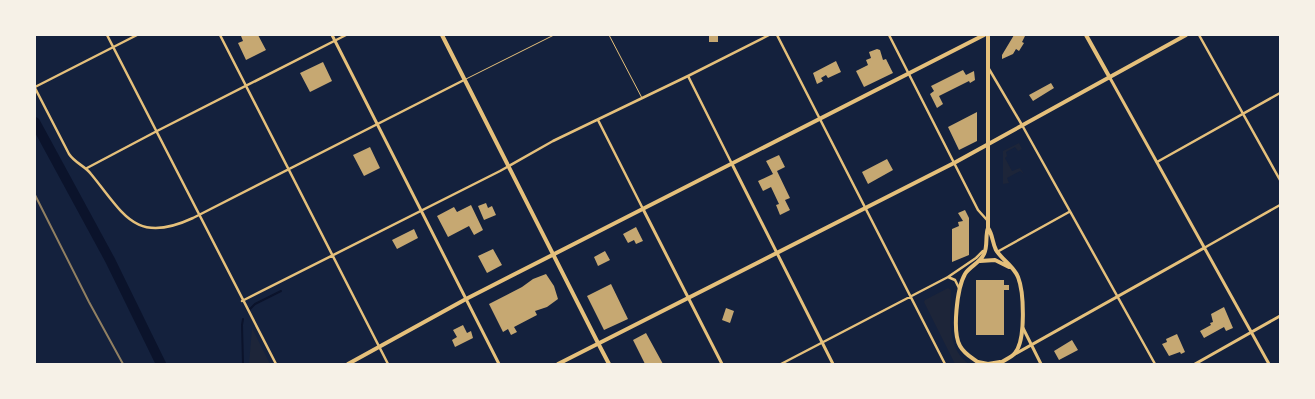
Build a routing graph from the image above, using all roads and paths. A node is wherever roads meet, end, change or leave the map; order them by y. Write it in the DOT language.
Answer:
graph roads {
  1 [pos="107,35"];
  2 [pos="137,35"];
  3 [pos="220,35"];
  4 [pos="332,35"];
  5 [pos="346,35"];
  6 [pos="442,35"];
  7 [pos="554,35"];
  8 [pos="609,35"];
  9 [pos="769,35"];
  10 [pos="777,35"];
  11 [pos="889,35"];
  12 [pos="984,35"];
  13 [pos="988,35"];
  14 [pos="1086,35"];
  15 [pos="1186,35"];
  16 [pos="1200,35"];
  17 [pos="335,41"];
  18 [pos="114,47"];
  19 [pos="988,69"];
  20 [pos="910,74"];
  21 [pos="688,76"];
  22 [pos="1110,78"];
  23 [pos="464,80"];
  24 [pos="246,85"];
  25 [pos="35,87"];
  26 [pos="1280,93"];
  27 [pos="642,99"];
  28 [pos="1243,113"];
  29 [pos="820,119"];
  30 [pos="598,120"];
  31 [pos="377,125"];
  32 [pos="1022,125"];
  33 [pos="156,131"];
  34 [pos="988,145"];
  35 [pos="1157,162"];
  36 [pos="954,163"];
  37 [pos="732,164"];
  38 [pos="508,166"];
  39 [pos="87,169"];
  40 [pos="288,170"];
  41 [pos="1280,180"];
  42 [pos="1280,205"];
  43 [pos="865,208"];
  44 [pos="643,209"];
  45 [pos="422,210"];
  46 [pos="1070,212"];
  47 [pos="200,214"];
  48 [pos="988,221"];
  49 [pos="988,228"];
  50 [pos="986,248"];
  51 [pos="1204,248"];
  52 [pos="997,252"];
  53 [pos="777,253"];
  54 [pos="554,254"];
  55 [pos="332,255"];
  56 [pos="978,262"];
  57 [pos="1015,271"];
  58 [pos="948,277"];
  59 [pos="959,288"];
  60 [pos="1117,296"];
  61 [pos="911,298"];
  62 [pos="466,299"];
  63 [pos="688,299"];
  64 [pos="242,301"];
  65 [pos="1280,316"];
  66 [pos="1022,327"];
  67 [pos="1251,332"];
  68 [pos="598,343"];
  69 [pos="823,343"];
  70 [pos="1031,345"];
  71 [pos="379,346"];
  72 [pos="1014,354"];
  73 [pos="979,363"];
  74 [pos="1000,363"];
  75 [pos="276,364"];
  76 [pos="348,364"];
  77 [pos="388,364"];
  78 [pos="499,364"];
  79 [pos="558,364"];
  80 [pos="609,364"];
  81 [pos="722,364"];
  82 [pos="781,364"];
  83 [pos="833,364"];
  84 [pos="945,364"];
  85 [pos="1041,364"];
  86 [pos="1155,364"];
  87 [pos="1195,364"];
  88 [pos="1269,364"];
  1 -- 18 [label="street"];
  2 -- 18 [label="street"];
  3 -- 24 [label="street"];
  4 -- 17 [label="street"];
  5 -- 17 [label="street"];
  6 -- 23 [label="main road"];
  7 -- 23 [label="lane"];
  8 -- 27 [label="lane"];
  9 -- 21 [label="street"];
  10 -- 29 [label="street"];
  11 -- 20 [label="street"];
  12 -- 20 [label="main road"];
  13 -- 19 [label="main road"];
  14 -- 22 [label="main road"];
  15 -- 22 [label="main road"];
  16 -- 28 [label="street"];
  17 -- 24 [label="street"];
  17 -- 31 [label="street"];
  18 -- 25 [label="street"];
  18 -- 33 [label="street"];
  19 -- 32 [label="street"];
  19 -- 34 [label="main road"];
  20 -- 29 [label="main road"];
  20 -- 36 [label="street"];
  21 -- 27 [label="street"];
  21 -- 37 [label="street"];
  22 -- 32 [label="main road"];
  22 -- 35 [label="street"];
  23 -- 31 [label="street"];
  23 -- 38 [label="main road"];
  24 -- 33 [label="street"];
  24 -- 40 [label="street"];
  25 -- 39 [label="street"];
  26 -- 28 [label="street"];
  27 -- 30 [label="street"];
  28 -- 35 [label="street"];
  28 -- 41 [label="street"];
  29 -- 37 [label="main road"];
  29 -- 43 [label="street"];
  30 -- 38 [label="street"];
  30 -- 44 [label="street"];
  31 -- 40 [label="street"];
  31 -- 45 [label="street"];
  32 -- 34 [label="main road"];
  32 -- 46 [label="street"];
  33 -- 39 [label="street"];
  33 -- 47 [label="street"];
  34 -- 36 [label="main road"];
  34 -- 48 [label="main road"];
  35 -- 51 [label="street"];
  36 -- 43 [label="main road"];
  36 -- 48 [label="street"];
  37 -- 44 [label="main road"];
  37 -- 53 [label="street"];
  38 -- 45 [label="street"];
  38 -- 54 [label="main road"];
  39 -- 47 [label="street"];
  40 -- 47 [label="street"];
  40 -- 55 [label="street"];
  42 -- 51 [label="street"];
  43 -- 53 [label="main road"];
  43 -- 61 [label="street"];
  44 -- 54 [label="main road"];
  44 -- 63 [label="street"];
  45 -- 55 [label="street"];
  45 -- 62 [label="street"];
  46 -- 52 [label="street"];
  46 -- 60 [label="street"];
  47 -- 64 [label="street"];
  48 -- 49 [label="main road"];
  49 -- 50 [label="main road"];
  49 -- 52 [label="main road"];
  50 -- 56 [label="main road"];
  50 -- 58 [label="street"];
  51 -- 60 [label="street"];
  51 -- 67 [label="street"];
  52 -- 57 [label="main road"];
  53 -- 63 [label="main road"];
  53 -- 69 [label="street"];
  54 -- 62 [label="main road"];
  54 -- 68 [label="main road"];
  55 -- 64 [label="street"];
  55 -- 71 [label="street"];
  56 -- 57 [label="main road"];
  56 -- 59 [label="main road"];
  57 -- 66 [label="main road"];
  58 -- 59 [label="street"];
  58 -- 61 [label="street"];
  59 -- 73 [label="main road"];
  60 -- 70 [label="street"];
  60 -- 86 [label="street"];
  61 -- 69 [label="street"];
  61 -- 84 [label="street"];
  62 -- 71 [label="main road"];
  62 -- 78 [label="street"];
  63 -- 68 [label="main road"];
  63 -- 81 [label="street"];
  64 -- 75 [label="street"];
  65 -- 67 [label="street"];
  66 -- 70 [label="street"];
  66 -- 72 [label="main road"];
  67 -- 87 [label="street"];
  67 -- 88 [label="street"];
  68 -- 79 [label="main road"];
  68 -- 80 [label="main road"];
  69 -- 82 [label="street"];
  69 -- 83 [label="street"];
  70 -- 72 [label="street"];
  70 -- 85 [label="street"];
  71 -- 76 [label="main road"];
  71 -- 77 [label="street"];
  72 -- 74 [label="main road"];
  73 -- 74 [label="main road"];
}
